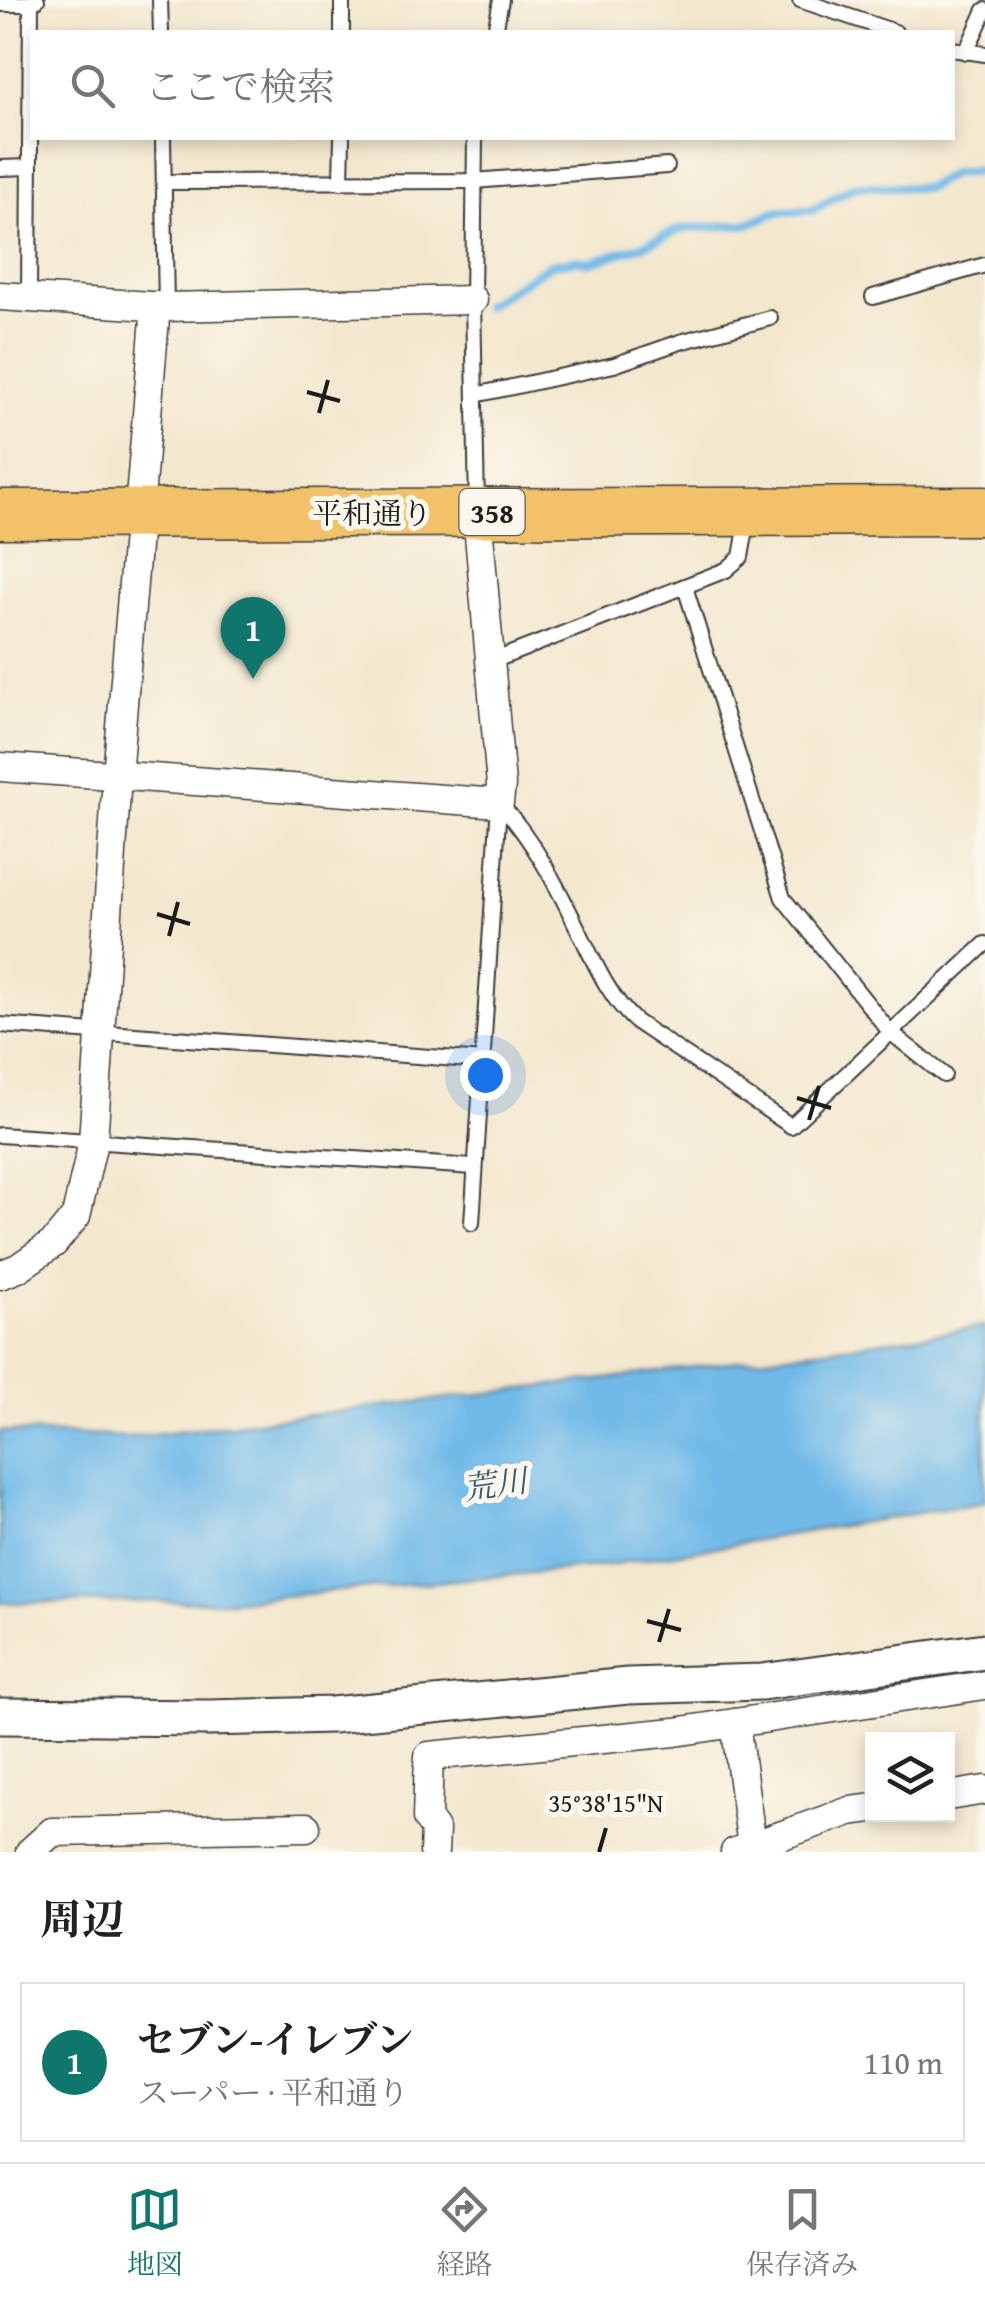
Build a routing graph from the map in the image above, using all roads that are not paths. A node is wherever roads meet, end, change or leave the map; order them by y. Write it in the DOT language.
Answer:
graph roads {
  1 [pos="160,0"];
  2 [pos="342,0"];
  3 [pos="500,0"];
  4 [pos="800,0"];
  5 [pos="34,1"];
  6 [pos="0,4"];
  7 [pos="985,10"];
  8 [pos="33,30"];
  9 [pos="161,30"];
  10 [pos="342,30"];
  11 [pos="495,30"];
  12 [pos="889,30"];
  13 [pos="956,51"];
  14 [pos="985,54"];
  15 [pos="31,140"];
  16 [pos="163,140"];
  17 [pos="342,140"];
  18 [pos="476,140"];
  19 [pos="667,166"];
  20 [pos="30,167"];
  21 [pos="0,168"];
  22 [pos="474,181"];
  23 [pos="164,182"];
  24 [pos="342,182"];
  25 [pos="985,265"];
  26 [pos="0,296"];
  27 [pos="873,297"];
  28 [pos="30,298"];
  29 [pos="473,300"];
  30 [pos="161,306"];
  31 [pos="770,318"];
  32 [pos="475,395"];
  33 [pos="985,511"];
  34 [pos="477,512"];
  35 [pos="748,512"];
  36 [pos="0,514"];
  37 [pos="140,514"];
  38 [pos="686,587"];
  39 [pos="490,662"];
  40 [pos="0,767"];
  41 [pos="117,776"];
  42 [pos="499,803"];
  43 [pos="985,944"];
  44 [pos="0,1025"];
  45 [pos="890,1032"];
  46 [pos="101,1034"];
  47 [pos="484,1061"];
  48 [pos="944,1074"];
  49 [pos="0,1136"];
  50 [pos="93,1142"];
  51 [pos="474,1168"];
  52 [pos="472,1223"];
  53 [pos="0,1275"];
  54 [pos="985,1650"];
  55 [pos="985,1685"];
  56 [pos="0,1716"];
  57 [pos="735,1723"];
  58 [pos="985,1790"];
  59 [pos="955,1795"];
  60 [pos="865,1809"];
  61 [pos="306,1827"];
  62 [pos="743,1849"];
  63 [pos="30,1852"];
  64 [pos="434,1852"];
  1 -- 9 [label="lane"];
  2 -- 10 [label="lane"];
  3 -- 11 [label="lane"];
  4 -- 12 [label="lane"];
  5 -- 6 [label="lane"];
  5 -- 8 [label="lane"];
  7 -- 13 [label="lane"];
  13 -- 14 [label="lane"];
  15 -- 20 [label="lane"];
  16 -- 23 [label="lane"];
  17 -- 24 [label="lane"];
  18 -- 22 [label="lane"];
  19 -- 22 [label="lane"];
  20 -- 21 [label="lane"];
  20 -- 28 [label="lane"];
  22 -- 24 [label="lane"];
  22 -- 29 [label="lane"];
  23 -- 24 [label="lane"];
  23 -- 30 [label="lane"];
  25 -- 27 [label="lane"];
  26 -- 28 [label="street"];
  28 -- 30 [label="street"];
  29 -- 30 [label="street"];
  29 -- 32 [label="lane"];
  30 -- 37 [label="street"];
  31 -- 32 [label="lane"];
  32 -- 34 [label="lane"];
  33 -- 35 [label="highway, 平和通り / 358"];
  34 -- 35 [label="highway, 平和通り / 358"];
  34 -- 37 [label="highway, 平和通り / 358"];
  34 -- 39 [label="street"];
  35 -- 38 [label="lane"];
  36 -- 37 [label="highway, 平和通り / 358"];
  37 -- 41 [label="street"];
  38 -- 39 [label="lane"];
  38 -- 45 [label="lane"];
  39 -- 42 [label="street"];
  40 -- 41 [label="street"];
  41 -- 42 [label="street"];
  41 -- 46 [label="street"];
  42 -- 45 [label="lane"];
  42 -- 47 [label="lane"];
  43 -- 45 [label="lane"];
  44 -- 46 [label="lane"];
  45 -- 48 [label="lane"];
  46 -- 47 [label="lane"];
  46 -- 50 [label="street"];
  47 -- 51 [label="lane"];
  49 -- 50 [label="lane"];
  50 -- 51 [label="lane"];
  50 -- 53 [label="street"];
  51 -- 52 [label="lane"];
  54 -- 56 [label="street"];
  55 -- 57 [label="street"];
  57 -- 62 [label="street"];
  57 -- 64 [label="street"];
  58 -- 59 [label="street"];
  60 -- 62 [label="street"];
  61 -- 63 [label="street"];
}
